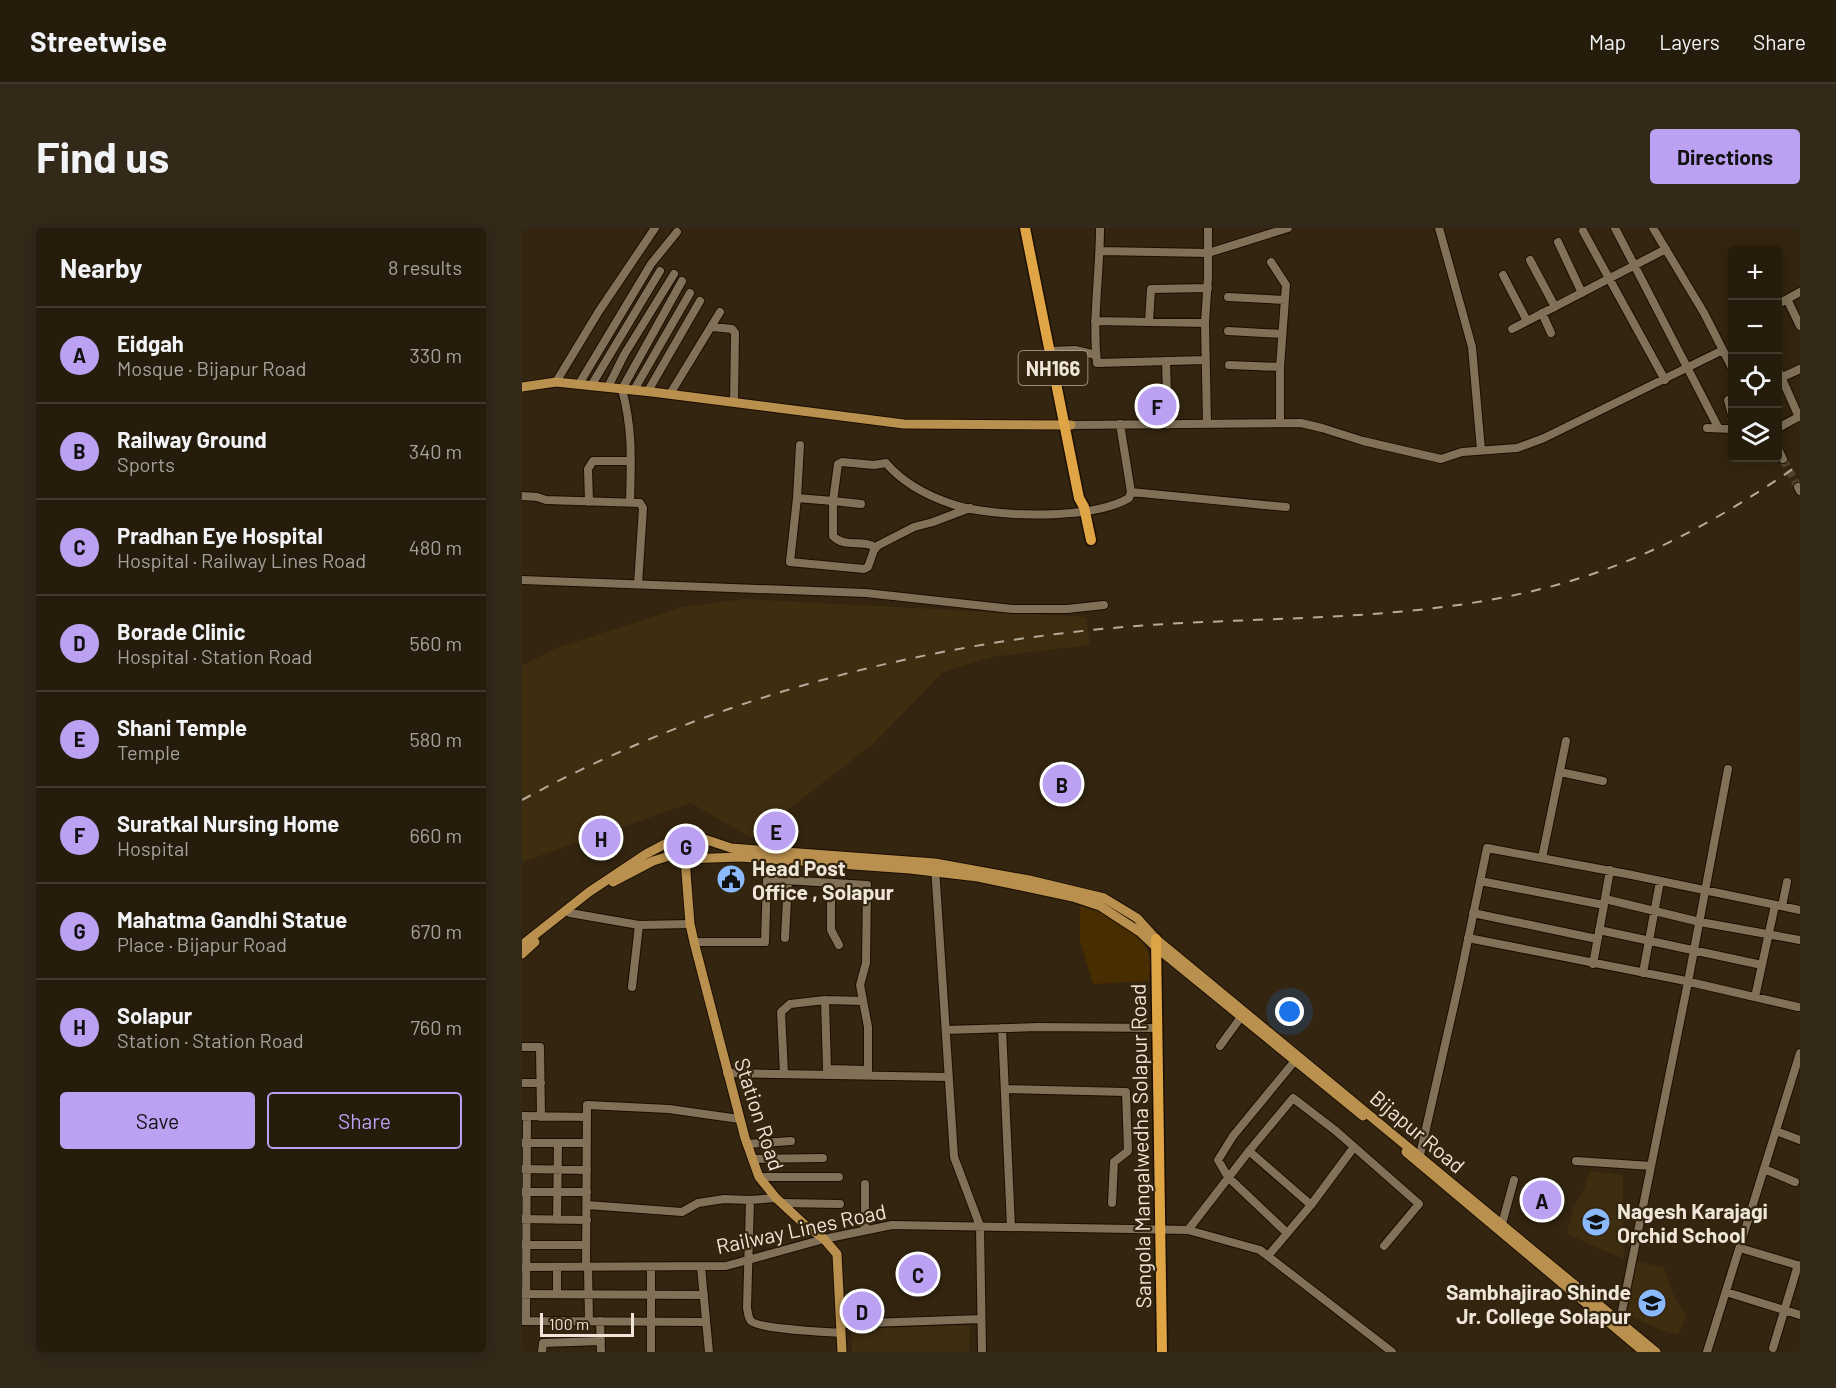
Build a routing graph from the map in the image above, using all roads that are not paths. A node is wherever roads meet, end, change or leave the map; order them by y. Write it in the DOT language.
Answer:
graph roads {
  1 [pos="655,228"];
  2 [pos="1025,228"];
  3 [pos="1032,228"];
  4 [pos="1100,228"];
  5 [pos="1208,228"];
  6 [pos="1256,228"];
  7 [pos="1288,228"];
  8 [pos="1439,228"];
  9 [pos="1615,228"];
  10 [pos="1653,228"];
  11 [pos="1583,231"];
  12 [pos="677,232"];
  13 [pos="1256,239"];
  14 [pos="1558,242"];
  15 [pos="1666,249"];
  16 [pos="1100,251"];
  17 [pos="1208,253"];
  18 [pos="1530,260"];
  19 [pos="1271,262"];
  20 [pos="1635,265"];
  21 [pos="660,271"];
  22 [pos="674,274"];
  23 [pos="1503,275"];
  24 [pos="1609,279"];
  25 [pos="682,281"];
  26 [pos="1208,288"];
  27 [pos="1800,292"];
  28 [pos="690,293"];
  29 [pos="1582,293"];
  30 [pos="1228,297"];
  31 [pos="1787,299"];
  32 [pos="1285,300"];
  33 [pos="700,301"];
  34 [pos="1782,302"];
  35 [pos="1555,307"];
  36 [pos="720,312"];
  37 [pos="1542,313"];
  38 [pos="1095,321"];
  39 [pos="1527,321"];
  40 [pos="1149,322"];
  41 [pos="1205,323"];
  42 [pos="1800,326"];
  43 [pos="712,327"];
  44 [pos="1512,329"];
  45 [pos="1228,331"];
  46 [pos="1551,333"];
  47 [pos="1282,334"];
  48 [pos="1053,350"];
  49 [pos="1723,351"];
  50 [pos="1096,355"];
  51 [pos="1205,360"];
  52 [pos="1728,360"];
  53 [pos="1166,361"];
  54 [pos="1229,365"];
  55 [pos="1280,367"];
  56 [pos="1687,369"];
  57 [pos="1800,369"];
  58 [pos="1782,375"];
  59 [pos="1665,380"];
  60 [pos="556,382"];
  61 [pos="1782,382"];
  62 [pos="579,384"];
  63 [pos="591,386"];
  64 [pos="522,387"];
  65 [pos="608,387"];
  66 [pos="622,389"];
  67 [pos="634,390"];
  68 [pos="648,391"];
  69 [pos="670,394"];
  70 [pos="734,402"];
  71 [pos="1800,416"];
  72 [pos="1207,423"];
  73 [pos="1280,423"];
  74 [pos="1120,424"];
  75 [pos="1068,425"];
  76 [pos="1168,425"];
  77 [pos="1718,427"];
  78 [pos="1782,427"];
  79 [pos="1707,428"];
  80 [pos="1728,428"];
  81 [pos="800,445"];
  82 [pos="1481,450"];
  83 [pos="631,461"];
  84 [pos="1131,492"];
  85 [pos="522,496"];
  86 [pos="797,498"];
  87 [pos="833,501"];
  88 [pos="589,502"];
  89 [pos="630,502"];
  90 [pos="861,504"];
  91 [pos="1286,507"];
  92 [pos="970,508"];
  93 [pos="1084,509"];
  94 [pos="1091,540"];
  95 [pos="876,548"];
  96 [pos="522,580"];
  97 [pos="638,584"];
  98 [pos="1104,605"];
  99 [pos="1566,741"];
  100 [pos="1728,769"];
  101 [pos="1560,772"];
  102 [pos="1603,781"];
  103 [pos="697,837"];
  104 [pos="676,838"];
  105 [pos="680,857"];
  106 [pos="695,857"];
  107 [pos="1542,858"];
  108 [pos="935,867"];
  109 [pos="1610,870"];
  110 [pos="788,880"];
  111 [pos="1660,881"];
  112 [pos="1480,882"];
  113 [pos="1787,882"];
  114 [pos="831,883"];
  115 [pos="1706,890"];
  116 [pos="1604,902"];
  117 [pos="1778,906"];
  118 [pos="1655,910"];
  119 [pos="1800,910"];
  120 [pos="570,913"];
  121 [pos="1473,913"];
  122 [pos="1700,922"];
  123 [pos="690,924"];
  124 [pos="639,925"];
  125 [pos="1598,934"];
  126 [pos="1768,934"];
  127 [pos="785,938"];
  128 [pos="1468,938"];
  129 [pos="1800,940"];
  130 [pos="1649,941"];
  131 [pos="694,942"];
  132 [pos="1156,944"];
  133 [pos="522,945"];
  134 [pos="839,945"];
  135 [pos="1694,951"];
  136 [pos="522,954"];
  137 [pos="1593,963"];
  138 [pos="1761,965"];
  139 [pos="1642,973"];
  140 [pos="1688,982"];
  141 [pos="632,987"];
  142 [pos="1755,997"];
  143 [pos="825,1000"];
  144 [pos="863,1001"];
  145 [pos="1798,1007"];
  146 [pos="1241,1017"];
  147 [pos="1002,1028"];
  148 [pos="1158,1028"];
  149 [pos="946,1030"];
  150 [pos="1220,1046"];
  151 [pos="522,1047"];
  152 [pos="1800,1053"];
  153 [pos="1297,1058"];
  154 [pos="727,1073"];
  155 [pos="784,1074"];
  156 [pos="948,1077"];
  157 [pos="522,1083"];
  158 [pos="541,1083"];
  159 [pos="1005,1089"];
  160 [pos="525,1116"];
  161 [pos="541,1117"];
  162 [pos="587,1118"];
  163 [pos="740,1119"];
  164 [pos="1776,1131"];
  165 [pos="1800,1140"];
  166 [pos="791,1141"];
  167 [pos="525,1143"];
  168 [pos="558,1143"];
  169 [pos="587,1143"];
  170 [pos="747,1144"];
  171 [pos="1354,1147"];
  172 [pos="1249,1151"];
  173 [pos="1420,1155"];
  174 [pos="823,1158"];
  175 [pos="752,1159"];
  176 [pos="1576,1161"];
  177 [pos="1652,1166"];
  178 [pos="1764,1168"];
  179 [pos="525,1169"];
  180 [pos="558,1170"];
  181 [pos="587,1170"];
  182 [pos="759,1177"];
  183 [pos="838,1177"];
  184 [pos="1228,1178"];
  185 [pos="1514,1180"];
  186 [pos="1795,1182"];
  187 [pos="865,1184"];
  188 [pos="525,1192"];
  189 [pos="558,1192"];
  190 [pos="587,1192"];
  191 [pos="750,1200"];
  192 [pos="780,1200"];
  193 [pos="1112,1203"];
  194 [pos="840,1204"];
  195 [pos="1311,1205"];
  196 [pos="587,1206"];
  197 [pos="524,1219"];
  198 [pos="557,1220"];
  199 [pos="586,1220"];
  200 [pos="1502,1224"];
  201 [pos="980,1226"];
  202 [pos="1011,1227"];
  203 [pos="1160,1229"];
  204 [pos="865,1230"];
  205 [pos="1188,1230"];
  206 [pos="1287,1233"];
  207 [pos="824,1239"];
  208 [pos="524,1245"];
  209 [pos="586,1245"];
  210 [pos="1384,1246"];
  211 [pos="1740,1248"];
  212 [pos="1268,1256"];
  213 [pos="749,1261"];
  214 [pos="557,1266"];
  215 [pos="1799,1266"];
  216 [pos="524,1267"];
  217 [pos="587,1267"];
  218 [pos="651,1267"];
  219 [pos="701,1267"];
  220 [pos="1726,1292"];
  221 [pos="524,1294"];
  222 [pos="557,1294"];
  223 [pos="588,1294"];
  224 [pos="651,1295"];
  225 [pos="704,1295"];
  226 [pos="1784,1310"];
  227 [pos="1800,1315"];
  228 [pos="981,1319"];
  229 [pos="524,1321"];
  230 [pos="589,1322"];
  231 [pos="600,1322"];
  232 [pos="652,1322"];
  233 [pos="706,1322"];
  234 [pos="1619,1327"];
  235 [pos="841,1329"];
  236 [pos="601,1341"];
  237 [pos="1773,1348"];
  238 [pos="542,1352"];
  239 [pos="601,1352"];
  240 [pos="651,1352"];
  241 [pos="709,1352"];
  242 [pos="842,1352"];
  243 [pos="982,1352"];
  244 [pos="1162,1352"];
  245 [pos="1392,1352"];
  246 [pos="1644,1352"];
  247 [pos="1656,1352"];
  248 [pos="1707,1352"];
  1 -- 60 [label="street"];
  2 -- 48 [label="highway, NH166"];
  3 -- 48 [label="highway, NH166"];
  4 -- 16 [label="street"];
  5 -- 17 [label="street"];
  6 -- 13 [label="street"];
  7 -- 13 [label="street"];
  8 -- 82 [label="street"];
  9 -- 20 [label="street"];
  10 -- 15 [label="street"];
  11 -- 24 [label="street"];
  12 -- 62 [label="street"];
  13 -- 17 [label="street"];
  14 -- 29 [label="street"];
  15 -- 20 [label="street"];
  15 -- 49 [label="street"];
  16 -- 17 [label="street"];
  16 -- 38 [label="street"];
  17 -- 26 [label="street"];
  18 -- 35 [label="street"];
  19 -- 32 [label="street"];
  20 -- 24 [label="street"];
  20 -- 56 [label="street"];
  21 -- 63 [label="street"];
  22 -- 65 [label="street"];
  23 -- 39 [label="street"];
  24 -- 29 [label="street"];
  24 -- 59 [label="street"];
  25 -- 66 [label="street"];
  26 -- 40 [label="street"];
  26 -- 41 [label="street"];
  27 -- 31 [label="street"];
  28 -- 67 [label="street"];
  29 -- 35 [label="street"];
  30 -- 32 [label="street"];
  31 -- 34 [label="street"];
  31 -- 42 [label="street"];
  32 -- 47 [label="street"];
  33 -- 68 [label="street"];
  35 -- 37 [label="street"];
  36 -- 43 [label="street"];
  37 -- 39 [label="street"];
  37 -- 46 [label="street"];
  38 -- 40 [label="street"];
  38 -- 50 [label="street"];
  39 -- 44 [label="street"];
  40 -- 41 [label="street"];
  41 -- 51 [label="street"];
  43 -- 69 [label="street"];
  43 -- 70 [label="street"];
  45 -- 47 [label="street"];
  47 -- 55 [label="street"];
  48 -- 50 [label="street"];
  48 -- 75 [label="highway, NH166"];
  49 -- 52 [label="street"];
  49 -- 56 [label="street"];
  50 -- 53 [label="street"];
  51 -- 53 [label="street"];
  51 -- 72 [label="street"];
  53 -- 76 [label="street"];
  54 -- 55 [label="street"];
  55 -- 73 [label="street"];
  56 -- 59 [label="street"];
  56 -- 77 [label="street"];
  57 -- 58 [label="street"];
  59 -- 82 [label="street"];
  60 -- 62 [label="main road"];
  60 -- 64 [label="main road"];
  61 -- 71 [label="street"];
  62 -- 63 [label="main road"];
  63 -- 65 [label="main road"];
  65 -- 66 [label="main road"];
  66 -- 67 [label="main road"];
  66 -- 83 [label="street"];
  67 -- 68 [label="main road"];
  68 -- 69 [label="main road"];
  69 -- 70 [label="main road"];
  70 -- 75 [label="main road"];
  71 -- 78 [label="street"];
  72 -- 73 [label="street"];
  72 -- 76 [label="street"];
  73 -- 82 [label="street"];
  74 -- 75 [label="street"];
  74 -- 76 [label="street"];
  74 -- 84 [label="street"];
  75 -- 93 [label="highway, NH166"];
  77 -- 79 [label="street"];
  77 -- 80 [label="street"];
  81 -- 86 [label="street"];
  83 -- 88 [label="street"];
  83 -- 89 [label="street"];
  84 -- 91 [label="street"];
  84 -- 93 [label="street"];
  85 -- 88 [label="street"];
  86 -- 87 [label="street"];
  86 -- 95 [label="street"];
  87 -- 90 [label="street"];
  87 -- 92 [label="street"];
  87 -- 95 [label="street"];
  88 -- 89 [label="street"];
  89 -- 97 [label="street"];
  92 -- 93 [label="street"];
  92 -- 95 [label="street"];
  93 -- 94 [label="highway, NH166"];
  96 -- 97 [label="street"];
  97 -- 98 [label="street"];
  99 -- 101 [label="street"];
  100 -- 115 [label="street"];
  101 -- 102 [label="street"];
  101 -- 107 [label="street"];
  103 -- 104 [label="main road"];
  103 -- 106 [label="main road"];
  103 -- 108 [label="main road"];
  104 -- 105 [label="main road"];
  104 -- 133 [label="main road"];
  105 -- 106 [label="main road"];
  105 -- 120 [label="main road"];
  105 -- 123 [label="main road, Station Road"];
  106 -- 108 [label="main road"];
  107 -- 109 [label="street"];
  107 -- 112 [label="street"];
  108 -- 132 [label="main road"];
  108 -- 149 [label="street"];
  109 -- 111 [label="street"];
  109 -- 116 [label="street"];
  110 -- 114 [label="street"];
  110 -- 127 [label="street"];
  110 -- 131 [label="street"];
  111 -- 115 [label="street"];
  111 -- 118 [label="street"];
  112 -- 116 [label="street"];
  112 -- 121 [label="street"];
  113 -- 117 [label="street"];
  114 -- 134 [label="street"];
  114 -- 144 [label="street"];
  115 -- 117 [label="street"];
  115 -- 122 [label="street"];
  116 -- 118 [label="street"];
  116 -- 125 [label="street"];
  117 -- 119 [label="street"];
  117 -- 126 [label="street"];
  118 -- 122 [label="street"];
  118 -- 130 [label="street"];
  120 -- 124 [label="street"];
  120 -- 136 [label="main road"];
  121 -- 125 [label="street"];
  121 -- 128 [label="street"];
  122 -- 126 [label="street"];
  122 -- 135 [label="street"];
  123 -- 124 [label="street"];
  123 -- 131 [label="main road, Station Road"];
  124 -- 141 [label="street"];
  125 -- 130 [label="street"];
  125 -- 137 [label="street"];
  126 -- 129 [label="street"];
  126 -- 138 [label="street"];
  128 -- 137 [label="street"];
  128 -- 173 [label="street"];
  130 -- 135 [label="street"];
  130 -- 139 [label="street"];
  131 -- 154 [label="main road, Station Road"];
  132 -- 146 [label="main road"];
  132 -- 148 [label="highway, Sangola Mangalwedha Solapur Road"];
  132 -- 153 [label="main road, Bijapur Road"];
  135 -- 138 [label="street"];
  135 -- 140 [label="street"];
  137 -- 139 [label="street"];
  138 -- 142 [label="street"];
  139 -- 140 [label="street"];
  140 -- 142 [label="street"];
  140 -- 177 [label="street"];
  142 -- 145 [label="street"];
  143 -- 144 [label="street"];
  143 -- 144 [label="street"];
  143 -- 155 [label="street"];
  146 -- 150 [label="street"];
  146 -- 153 [label="main road"];
  147 -- 148 [label="street"];
  147 -- 149 [label="street"];
  147 -- 159 [label="street"];
  148 -- 203 [label="highway, Sangola Mangalwedha Solapur Road"];
  149 -- 156 [label="street"];
  151 -- 158 [label="street"];
  152 -- 164 [label="street"];
  153 -- 173 [label="main road, Bijapur Road"];
  153 -- 184 [label="street"];
  153 -- 234 [label="main road"];
  154 -- 155 [label="street"];
  154 -- 163 [label="main road, Station Road"];
  155 -- 156 [label="street"];
  156 -- 201 [label="street"];
  157 -- 158 [label="street"];
  158 -- 161 [label="street"];
  159 -- 193 [label="street"];
  159 -- 202 [label="street"];
  160 -- 161 [label="street"];
  160 -- 167 [label="street"];
  161 -- 162 [label="street"];
  162 -- 163 [label="street"];
  162 -- 169 [label="street"];
  163 -- 170 [label="main road, Station Road"];
  164 -- 165 [label="street"];
  164 -- 178 [label="street"];
  166 -- 170 [label="street"];
  167 -- 168 [label="street"];
  167 -- 179 [label="street"];
  168 -- 169 [label="street"];
  168 -- 180 [label="street"];
  169 -- 181 [label="street"];
  170 -- 175 [label="main road, Station Road"];
  171 -- 172 [label="street"];
  171 -- 195 [label="street"];
  171 -- 210 [label="street"];
  172 -- 184 [label="street"];
  172 -- 195 [label="street"];
  173 -- 200 [label="main road, Bijapur Road"];
  174 -- 175 [label="street"];
  175 -- 182 [label="main road, Station Road"];
  176 -- 177 [label="street"];
  177 -- 234 [label="street"];
  178 -- 186 [label="street"];
  178 -- 211 [label="street"];
  179 -- 180 [label="street"];
  179 -- 188 [label="street"];
  180 -- 181 [label="street"];
  180 -- 189 [label="street"];
  181 -- 190 [label="street"];
  182 -- 183 [label="street"];
  182 -- 192 [label="main road, Station Road"];
  184 -- 205 [label="street"];
  184 -- 206 [label="street"];
  185 -- 200 [label="street"];
  187 -- 204 [label="street"];
  188 -- 189 [label="street"];
  188 -- 197 [label="street"];
  189 -- 190 [label="street"];
  189 -- 198 [label="street"];
  190 -- 196 [label="street"];
  191 -- 192 [label="street"];
  191 -- 196 [label="street"];
  191 -- 213 [label="street"];
  192 -- 194 [label="street"];
  192 -- 207 [label="main road, Station Road"];
  195 -- 206 [label="street"];
  196 -- 199 [label="street"];
  197 -- 198 [label="street"];
  197 -- 208 [label="street"];
  198 -- 199 [label="street"];
  199 -- 209 [label="street"];
  200 -- 234 [label="main road, Bijapur Road"];
  201 -- 202 [label="street, Railway Lines Road"];
  201 -- 204 [label="street, Railway Lines Road"];
  201 -- 228 [label="street"];
  202 -- 203 [label="street, Railway Lines Road"];
  203 -- 205 [label="street, Railway Lines Road"];
  203 -- 244 [label="highway, Sangola Mangalwedha Solapur Road"];
  204 -- 207 [label="street, Railway Lines Road"];
  205 -- 212 [label="street, Railway Lines Road"];
  206 -- 212 [label="street"];
  207 -- 213 [label="street, Railway Lines Road"];
  207 -- 235 [label="main road, Station Road"];
  208 -- 209 [label="street"];
  208 -- 216 [label="street"];
  209 -- 217 [label="street"];
  211 -- 215 [label="street"];
  211 -- 220 [label="street"];
  212 -- 245 [label="street, Railway Lines Road"];
  213 -- 219 [label="street, Railway Lines Road"];
  213 -- 235 [label="street"];
  214 -- 216 [label="street, Railway Lines Road"];
  214 -- 217 [label="street, Railway Lines Road"];
  214 -- 222 [label="street"];
  215 -- 226 [label="street"];
  216 -- 221 [label="street"];
  217 -- 218 [label="street, Railway Lines Road"];
  217 -- 223 [label="street"];
  218 -- 219 [label="street, Railway Lines Road"];
  218 -- 224 [label="street"];
  219 -- 225 [label="street"];
  220 -- 226 [label="street"];
  220 -- 248 [label="street"];
  221 -- 222 [label="street"];
  221 -- 229 [label="street"];
  222 -- 223 [label="street"];
  223 -- 224 [label="street"];
  223 -- 230 [label="street"];
  224 -- 225 [label="street"];
  224 -- 232 [label="street"];
  225 -- 233 [label="street"];
  226 -- 227 [label="street"];
  226 -- 237 [label="street"];
  228 -- 235 [label="street"];
  228 -- 243 [label="street"];
  229 -- 230 [label="street"];
  230 -- 231 [label="street"];
  231 -- 232 [label="street"];
  231 -- 236 [label="street"];
  232 -- 233 [label="street"];
  232 -- 240 [label="street"];
  233 -- 241 [label="street"];
  234 -- 246 [label="main road"];
  234 -- 247 [label="main road, Bijapur Road"];
  235 -- 242 [label="main road, Station Road"];
  236 -- 238 [label="street"];
  236 -- 239 [label="street"];
}
